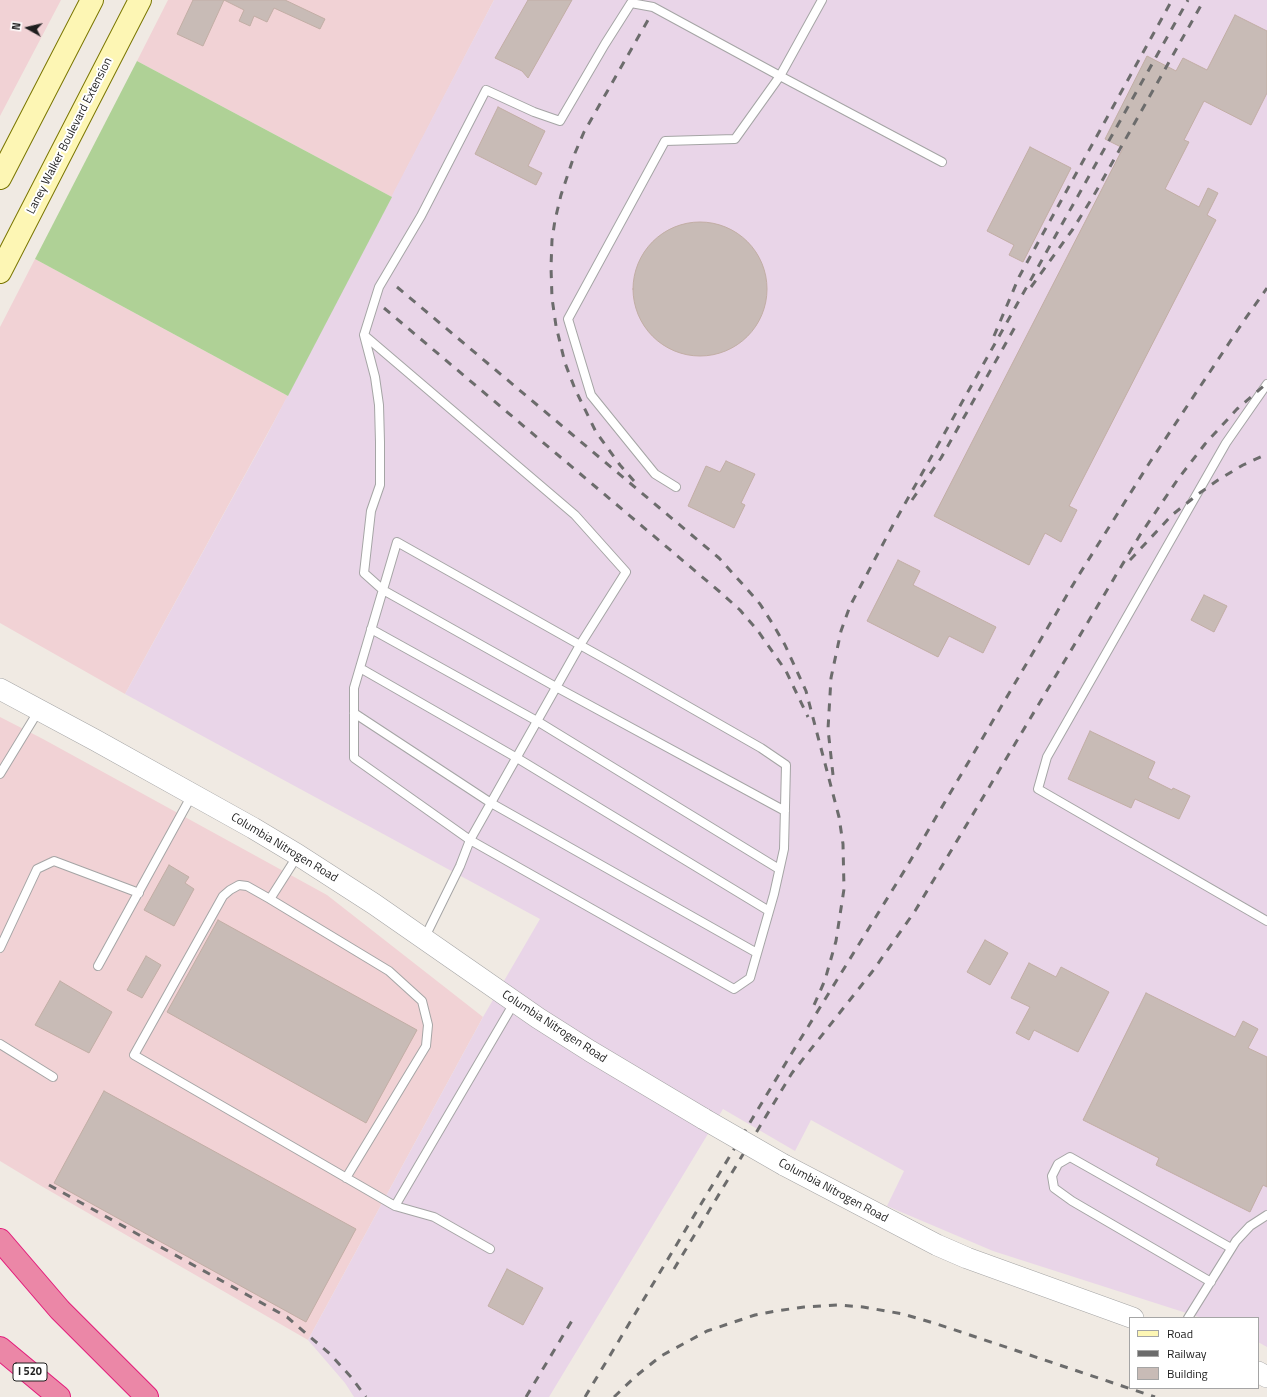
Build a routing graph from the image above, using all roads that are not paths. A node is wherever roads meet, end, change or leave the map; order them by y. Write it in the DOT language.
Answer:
graph roads {
  1 [pos="92,0"];
  2 [pos="140,0"];
  3 [pos="822,0"];
  4 [pos="780,76"];
  5 [pos="942,162"];
  6 [pos="0,178"];
  7 [pos="3,261"];
  8 [pos="364,335"];
  9 [pos="1267,384"];
  10 [pos="676,487"];
  11 [pos="383,590"];
  12 [pos="371,629"];
  13 [pos="580,644"];
  14 [pos="360,668"];
  15 [pos="556,687"];
  16 [pos="0,689"];
  17 [pos="39,710"];
  18 [pos="354,712"];
  19 [pos="537,721"];
  20 [pos="516,758"];
  21 [pos="0,774"];
  22 [pos="193,794"];
  23 [pos="491,803"];
  24 [pos="785,811"];
  25 [pos="470,840"];
  26 [pos="298,855"];
  27 [pos="779,869"];
  28 [pos="139,893"];
  29 [pos="270,899"];
  30 [pos="769,911"];
  31 [pos="1267,920"];
  32 [pos="424,940"];
  33 [pos="0,948"];
  34 [pos="757,952"];
  35 [pos="98,966"];
  36 [pos="515,1002"];
  37 [pos="0,1044"];
  38 [pos="53,1077"];
  39 [pos="346,1178"];
  40 [pos="394,1206"];
  41 [pos="1267,1216"];
  42 [pos="0,1240"];
  43 [pos="1231,1248"];
  44 [pos="490,1249"];
  45 [pos="1211,1282"];
  46 [pos="1130,1317"];
  47 [pos="1189,1317"];
  48 [pos="0,1348"];
  49 [pos="59,1397"];
  50 [pos="147,1397"];
  1 -- 6 [label="main road"];
  2 -- 7 [label="main road, Laney Walker Boulevard Extension"];
  3 -- 4 [label="lane"];
  4 -- 5 [label="lane"];
  4 -- 8 [label="lane"];
  4 -- 10 [label="lane"];
  8 -- 11 [label="lane"];
  8 -- 13 [label="lane"];
  9 -- 31 [label="lane"];
  11 -- 12 [label="lane"];
  11 -- 13 [label="lane"];
  11 -- 15 [label="lane"];
  12 -- 14 [label="lane"];
  12 -- 19 [label="lane"];
  13 -- 15 [label="lane"];
  13 -- 24 [label="lane"];
  14 -- 18 [label="lane"];
  14 -- 20 [label="lane"];
  15 -- 19 [label="lane"];
  15 -- 24 [label="lane"];
  16 -- 17 [label="street, Columbia Nitrogen Road"];
  17 -- 21 [label="lane"];
  17 -- 22 [label="street, Columbia Nitrogen Road"];
  18 -- 23 [label="lane"];
  18 -- 25 [label="lane"];
  19 -- 20 [label="lane"];
  19 -- 27 [label="lane"];
  20 -- 23 [label="lane"];
  20 -- 30 [label="lane"];
  22 -- 26 [label="street, Columbia Nitrogen Road"];
  22 -- 28 [label="lane"];
  23 -- 25 [label="lane"];
  23 -- 34 [label="lane"];
  24 -- 27 [label="lane"];
  25 -- 32 [label="lane"];
  25 -- 34 [label="lane"];
  26 -- 29 [label="lane"];
  26 -- 32 [label="street, Columbia Nitrogen Road"];
  27 -- 30 [label="lane"];
  28 -- 33 [label="lane"];
  28 -- 35 [label="lane"];
  29 -- 39 [label="lane"];
  29 -- 39 [label="lane"];
  30 -- 34 [label="lane"];
  32 -- 36 [label="street, Columbia Nitrogen Road"];
  36 -- 40 [label="lane"];
  36 -- 46 [label="street, Columbia Nitrogen Road, bridge"];
  37 -- 38 [label="lane"];
  39 -- 40 [label="lane"];
  40 -- 44 [label="lane"];
  41 -- 43 [label="lane"];
  42 -- 50 [label="highway"];
  43 -- 45 [label="lane"];
  43 -- 45 [label="lane"];
  45 -- 47 [label="lane"];
  48 -- 49 [label="highway, I 520"];
}
